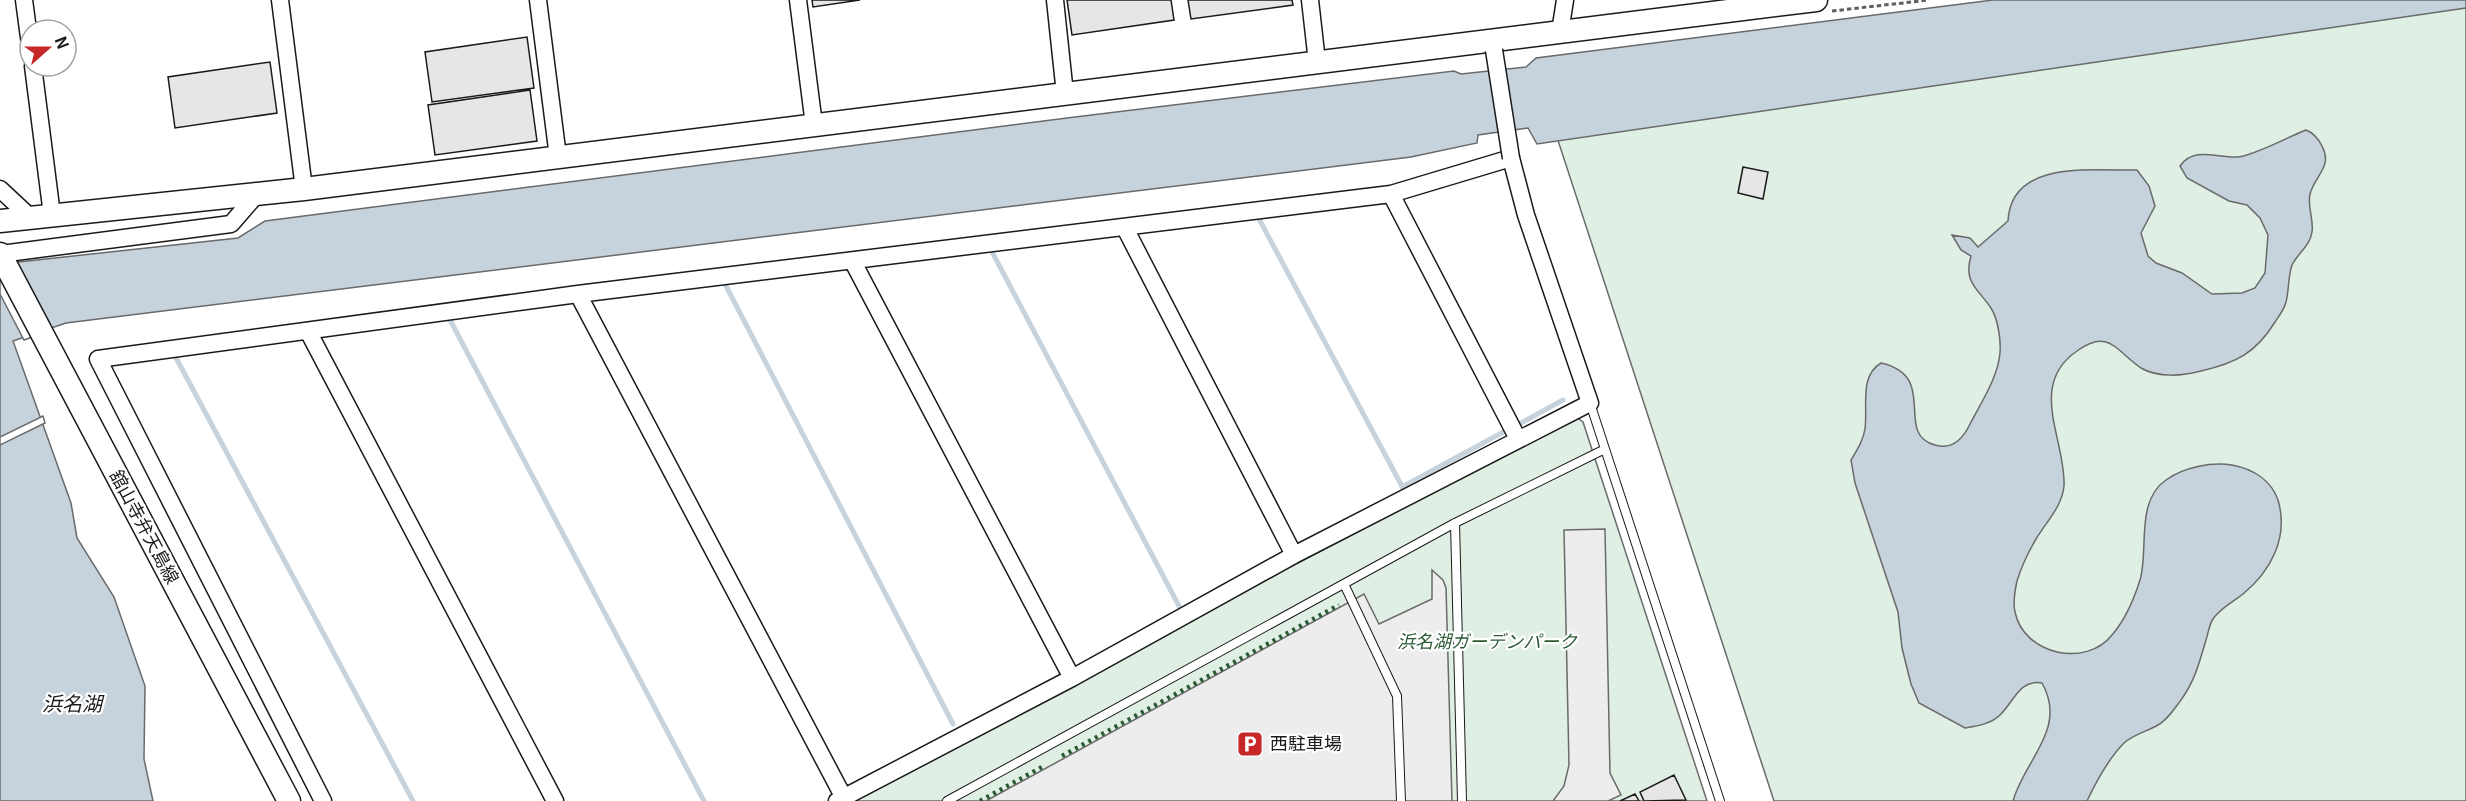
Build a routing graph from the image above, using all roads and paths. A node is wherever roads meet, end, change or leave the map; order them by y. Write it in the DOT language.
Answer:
graph roads {
  1 [pos="24,0"];
  2 [pos="280,0"];
  3 [pos="538,0"];
  4 [pos="798,0"];
  5 [pos="1055,0"];
  6 [pos="1310,0"];
  7 [pos="1565,0"];
  8 [pos="1816,0"];
  9 [pos="1762,3"];
  10 [pos="26,18"];
  11 [pos="1560,32"];
  12 [pos="1494,45"];
  13 [pos="1317,62"];
  14 [pos="34,78"];
  15 [pos="1065,94"];
  16 [pos="814,125"];
  17 [pos="558,157"];
  18 [pos="1511,158"];
  19 [pos="0,189"];
  20 [pos="304,189"];
  21 [pos="258,193"];
  22 [pos="1391,194"];
  23 [pos="41,216"];
  24 [pos="0,221"];
  25 [pos="1125,228"];
  26 [pos="0,254"];
  27 [pos="853,262"];
  28 [pos="578,294"];
  29 [pos="308,331"];
  30 [pos="1590,402"];
  31 [pos="1518,439"];
  32 [pos="1605,449"];
  33 [pos="1455,524"];
  34 [pos="1294,555"];
  35 [pos="1344,584"];
  36 [pos="1072,678"];
  37 [pos="840,799"];
  38 [pos="289,801"];
  39 [pos="323,801"];
  40 [pos="555,801"];
  41 [pos="947,801"];
  42 [pos="1401,801"];
  43 [pos="1462,801"];
  44 [pos="1720,801"];
  1 -- 10 [label="street"];
  2 -- 20 [label="street"];
  3 -- 17 [label="street"];
  4 -- 16 [label="street"];
  5 -- 15 [label="street"];
  6 -- 13 [label="street"];
  7 -- 11 [label="street"];
  8 -- 9 [label="street"];
  9 -- 11 [label="street"];
  11 -- 12 [label="street"];
  12 -- 13 [label="street"];
  12 -- 18 [label="street, bridge"];
  13 -- 15 [label="street"];
  14 -- 23 [label="street"];
  15 -- 16 [label="street"];
  16 -- 17 [label="street"];
  17 -- 20 [label="street"];
  18 -- 22 [label="street"];
  18 -- 30 [label="street"];
  19 -- 23 [label="street"];
  20 -- 21 [label="street"];
  21 -- 23 [label="street"];
  21 -- 26 [label="street"];
  22 -- 25 [label="street"];
  22 -- 31 [label="street"];
  23 -- 24 [label="street"];
  25 -- 27 [label="street"];
  25 -- 34 [label="street"];
  26 -- 38 [label="street, 舘山寺弁天島線"];
  27 -- 28 [label="street"];
  27 -- 36 [label="street"];
  28 -- 29 [label="street"];
  28 -- 37 [label="street"];
  29 -- 39 [label="street"];
  29 -- 40 [label="street"];
  30 -- 31 [label="street"];
  30 -- 32 [label="lane"];
  31 -- 34 [label="street"];
  32 -- 33 [label="lane"];
  32 -- 44 [label="lane"];
  33 -- 35 [label="lane"];
  33 -- 43 [label="lane"];
  34 -- 36 [label="street"];
  35 -- 41 [label="lane"];
  35 -- 42 [label="lane"];
  36 -- 37 [label="street"];
}
